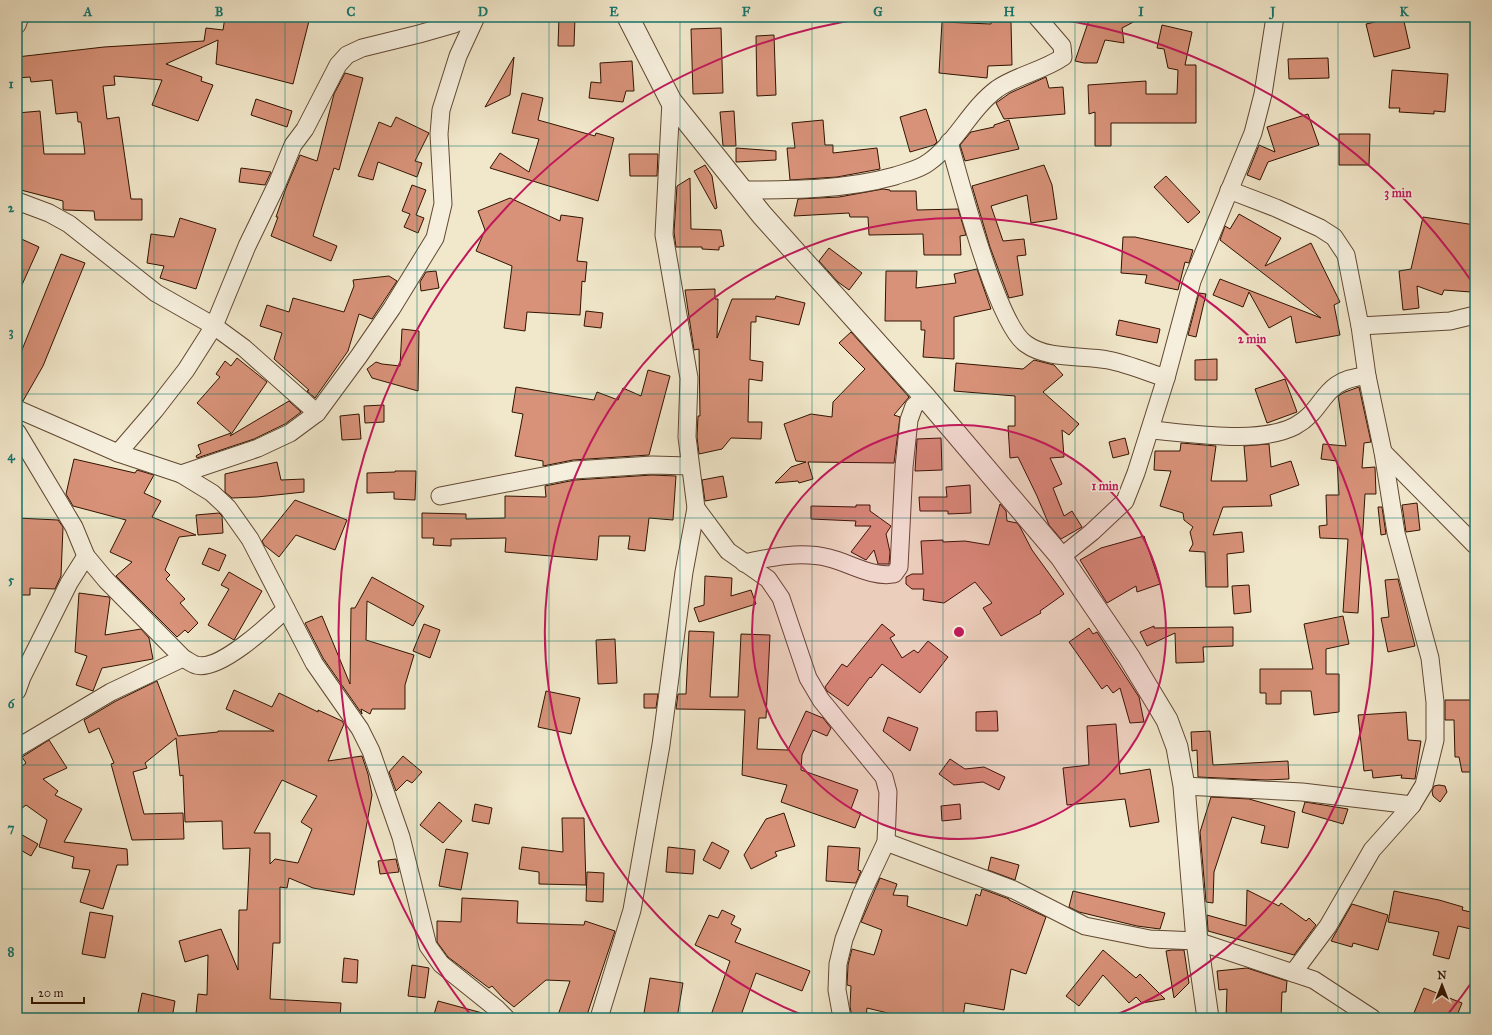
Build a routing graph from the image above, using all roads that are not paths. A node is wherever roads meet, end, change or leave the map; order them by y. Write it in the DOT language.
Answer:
graph roads {
  1 [pos="20,17"];
  2 [pos="470,17"];
  3 [pos="476,17"];
  4 [pos="628,17"];
  5 [pos="1037,17"];
  6 [pos="1275,17"];
  7 [pos="17,25"];
  8 [pos="671,101"];
  9 [pos="949,142"];
  10 [pos="741,190"];
  11 [pos="1229,190"];
  12 [pos="17,201"];
  13 [pos="1475,315"];
  14 [pos="214,326"];
  15 [pos="1360,326"];
  16 [pos="1367,376"];
  17 [pos="1166,378"];
  18 [pos="925,397"];
  19 [pos="17,409"];
  20 [pos="317,413"];
  21 [pos="1150,430"];
  22 [pos="17,432"];
  23 [pos="1383,452"];
  24 [pos="118,453"];
  25 [pos="690,466"];
  26 [pos="181,474"];
  27 [pos="440,496"];
  28 [pos="696,508"];
  29 [pos="1475,545"];
  30 [pos="86,556"];
  31 [pos="1061,557"];
  32 [pos="744,563"];
  33 [pos="286,609"];
  34 [pos="182,658"];
  35 [pos="17,691"];
  36 [pos="17,748"];
  37 [pos="1184,786"];
  38 [pos="1412,805"];
  39 [pos="886,842"];
  40 [pos="1196,941"];
  41 [pos="1294,973"];
  42 [pos="506,1018"];
  43 [pos="599,1018"];
  44 [pos="842,1018"];
  45 [pos="1208,1018"];
  46 [pos="1372,1018"];
  1 -- 7 [label="street"];
  2 -- 14 [label="street"];
  3 -- 20 [label="street"];
  4 -- 8 [label="street"];
  5 -- 9 [label="street"];
  6 -- 11 [label="street"];
  8 -- 10 [label="street"];
  8 -- 25 [label="street"];
  9 -- 10 [label="street"];
  9 -- 17 [label="street"];
  10 -- 18 [label="street"];
  11 -- 15 [label="street"];
  11 -- 17 [label="street"];
  12 -- 14 [label="street"];
  13 -- 15 [label="street"];
  14 -- 20 [label="street"];
  14 -- 24 [label="street"];
  15 -- 16 [label="street"];
  16 -- 21 [label="street"];
  16 -- 23 [label="street"];
  17 -- 21 [label="street"];
  18 -- 31 [label="street"];
  18 -- 32 [label="street"];
  19 -- 24 [label="street"];
  20 -- 26 [label="street"];
  21 -- 31 [label="street"];
  22 -- 30 [label="street"];
  23 -- 29 [label="street"];
  23 -- 38 [label="street"];
  24 -- 26 [label="street"];
  25 -- 27 [label="street"];
  25 -- 28 [label="street"];
  26 -- 33 [label="street"];
  28 -- 32 [label="street"];
  28 -- 43 [label="street"];
  30 -- 34 [label="street"];
  30 -- 35 [label="street"];
  31 -- 37 [label="street"];
  32 -- 39 [label="street"];
  33 -- 34 [label="street"];
  33 -- 42 [label="street"];
  34 -- 36 [label="street"];
  37 -- 38 [label="street"];
  37 -- 40 [label="street"];
  38 -- 41 [label="street"];
  39 -- 40 [label="street"];
  39 -- 44 [label="street"];
  40 -- 41 [label="street"];
  40 -- 45 [label="street"];
  41 -- 46 [label="street"];
}
